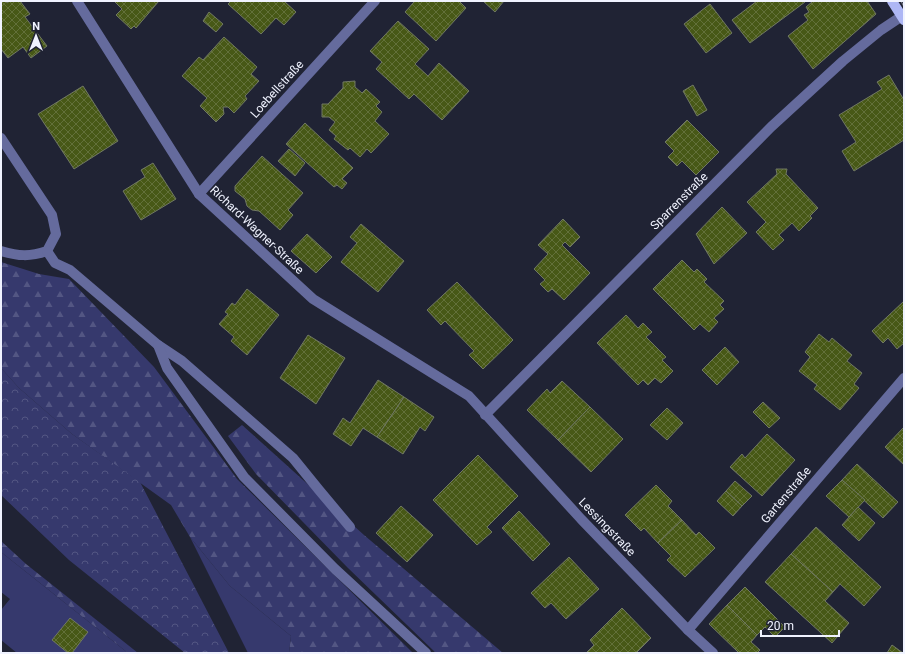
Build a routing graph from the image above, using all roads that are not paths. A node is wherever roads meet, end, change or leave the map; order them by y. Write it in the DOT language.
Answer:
graph roads {
  1 [pos="77,1"];
  2 [pos="375,1"];
  3 [pos="892,1"];
  4 [pos="903,18"];
  5 [pos="1,138"];
  6 [pos="199,194"];
  7 [pos="1,251"];
  8 [pos="47,251"];
  9 [pos="158,345"];
  10 [pos="904,378"];
  11 [pos="485,415"];
  12 [pos="350,527"];
  13 [pos="688,630"];
  14 [pos="426,653"];
  15 [pos="713,653"];
  1 -- 6 [label="street, Richard-Wagner-Straße"];
  2 -- 6 [label="street, Loebellstraße"];
  3 -- 4 [label="main road"];
  4 -- 11 [label="street, Sparrenstraße"];
  5 -- 8 [label="street"];
  6 -- 11 [label="street, Richard-Wagner-Straße"];
  7 -- 8 [label="street"];
  8 -- 9 [label="street"];
  9 -- 12 [label="street"];
  9 -- 14 [label="street"];
  10 -- 13 [label="street, Gartenstraße"];
  11 -- 13 [label="street, Lessingstraße"];
  13 -- 15 [label="street, Lessingstraße"];
}
